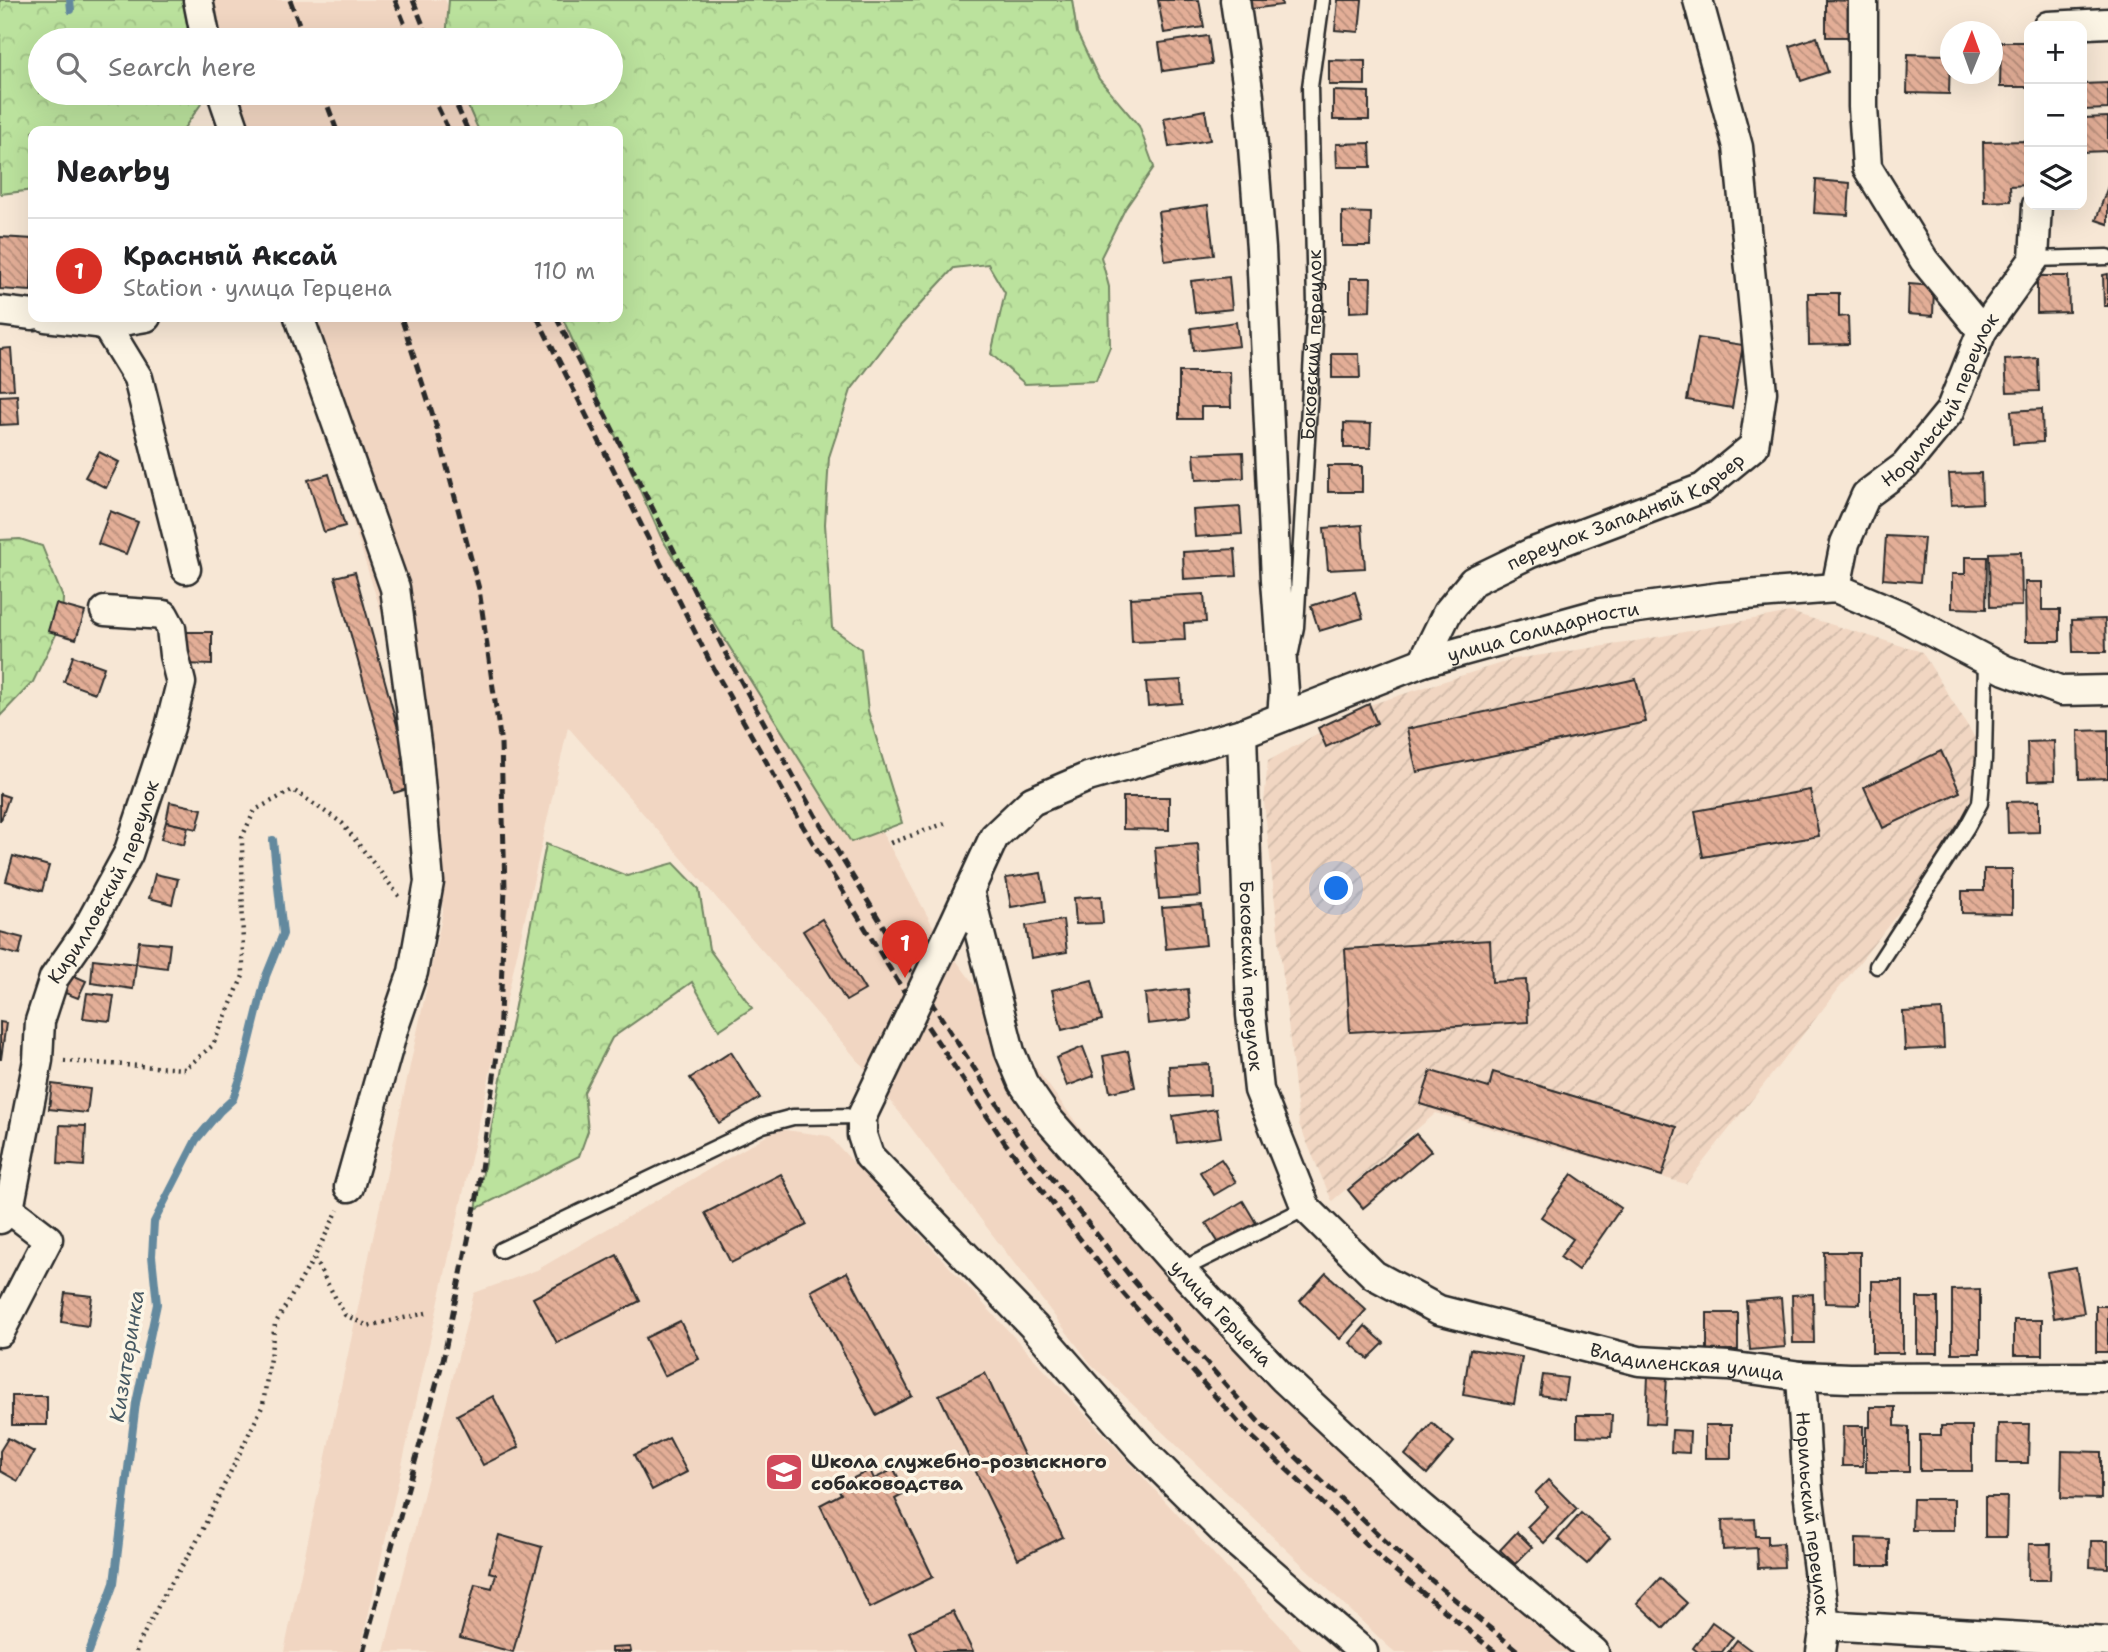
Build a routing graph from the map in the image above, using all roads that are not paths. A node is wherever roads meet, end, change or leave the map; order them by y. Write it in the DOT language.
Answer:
graph roads {
  1 [pos="198,0"];
  2 [pos="1236,0"];
  3 [pos="1322,0"];
  4 [pos="1698,0"];
  5 [pos="1863,0"];
  6 [pos="2048,0"];
  7 [pos="2048,21"];
  8 [pos="2108,23"];
  9 [pos="2087,24"];
  10 [pos="204,28"];
  11 [pos="226,105"];
  12 [pos="233,126"];
  13 [pos="2037,210"];
  14 [pos="2108,257"];
  15 [pos="2034,259"];
  16 [pos="0,311"];
  17 [pos="28,314"];
  18 [pos="88,322"];
  19 [pos="117,322"];
  20 [pos="301,322"];
  21 [pos="105,324"];
  22 [pos="1982,331"];
  23 [pos="186,569"];
  24 [pos="1836,588"];
  25 [pos="105,611"];
  26 [pos="1986,660"];
  27 [pos="1423,662"];
  28 [pos="2108,690"];
  29 [pos="1283,704"];
  30 [pos="1242,733"];
  31 [pos="969,891"];
  32 [pos="1877,966"];
  33 [pos="862,1116"];
  34 [pos="349,1187"];
  35 [pos="1306,1208"];
  36 [pos="5,1214"];
  37 [pos="502,1250"];
  38 [pos="1181,1270"];
  39 [pos="0,1332"];
  40 [pos="1801,1376"];
  41 [pos="2108,1377"];
  42 [pos="1823,1638"];
  43 [pos="2108,1642"];
  44 [pos="1363,1652"];
  45 [pos="1594,1652"];
  1 -- 10 [label="street"];
  2 -- 29 [label="street, Боковский переулок"];
  3 -- 29 [label="lane, Боковский переулок"];
  4 -- 27 [label="street, переулок Западный Карьер"];
  5 -- 22 [label="street"];
  6 -- 7 [label="street"];
  8 -- 9 [label="street"];
  11 -- 12 [label="street"];
  13 -- 15 [label="street"];
  14 -- 15 [label="lane"];
  15 -- 22 [label="street, Норильский переулок"];
  16 -- 17 [label="street"];
  18 -- 21 [label="street"];
  19 -- 21 [label="street"];
  20 -- 34 [label="street"];
  21 -- 23 [label="street"];
  22 -- 24 [label="street, Норильский переулок"];
  24 -- 26 [label="street, улица Солидарности"];
  24 -- 27 [label="street, улица Солидарности"];
  25 -- 36 [label="street, Кирилловский переулок"];
  26 -- 28 [label="street, улица Солидарности"];
  26 -- 32 [label="lane"];
  27 -- 29 [label="street, улица Солидарности"];
  29 -- 30 [label="street, улица Солидарности"];
  30 -- 31 [label="street, улица Солидарности"];
  30 -- 35 [label="street, Боковский переулок"];
  31 -- 33 [label="street, bridge"];
  31 -- 38 [label="street, улица Герцена"];
  33 -- 37 [label="lane"];
  33 -- 44 [label="street"];
  35 -- 38 [label="lane"];
  35 -- 40 [label="street, Владиленская улица"];
  36 -- 39 [label="street"];
  38 -- 45 [label="street, улица Герцена"];
  40 -- 41 [label="street, Владиленская улица"];
  40 -- 42 [label="street, Норильский переулок"];
  42 -- 43 [label="street"];
}
